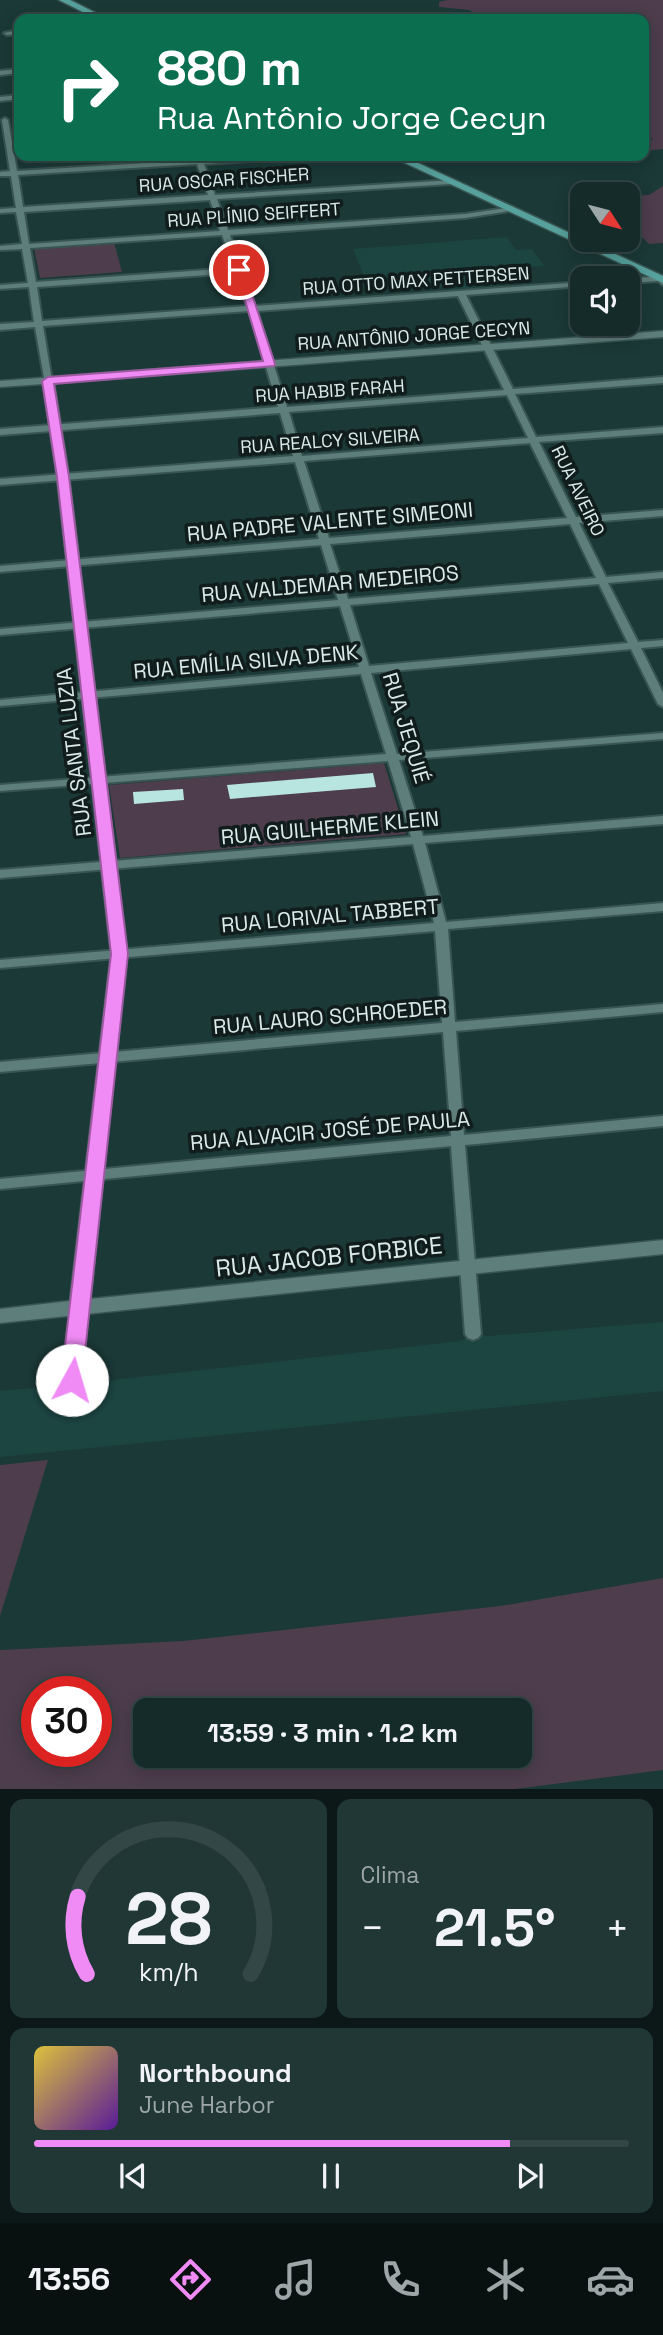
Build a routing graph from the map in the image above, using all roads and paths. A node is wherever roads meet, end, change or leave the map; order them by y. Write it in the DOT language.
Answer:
graph roads {
  1 [pos="63,0"];
  2 [pos="93,14"];
  3 [pos="14,32"];
  4 [pos="7,33"];
  5 [pos="5,120"];
  6 [pos="3,131"];
  7 [pos="104,161"];
  8 [pos="178,161"];
  9 [pos="200,161"];
  10 [pos="406,161"];
  11 [pos="106,168"];
  12 [pos="14,173"];
  13 [pos="0,174"];
  14 [pos="450,182"];
  15 [pos="212,197"];
  16 [pos="20,209"];
  17 [pos="510,209"];
  18 [pos="0,211"];
  19 [pos="225,232"];
  20 [pos="26,246"];
  21 [pos="0,247"];
  22 [pos="239,270"];
  23 [pos="662,280"];
  24 [pos="640,281"];
  25 [pos="33,284"];
  26 [pos="570,285"];
  27 [pos="0,286"];
  28 [pos="461,293"];
  29 [pos="253,309"];
  30 [pos="40,324"];
  31 [pos="0,327"];
  32 [pos="663,334"];
  33 [pos="488,348"];
  34 [pos="270,364"];
  35 [pos="663,380"];
  36 [pos="48,381"];
  37 [pos="0,384"];
  38 [pos="510,392"];
  39 [pos="284,410"];
  40 [pos="55,428"];
  41 [pos="663,430"];
  42 [pos="0,432"];
  43 [pos="533,440"];
  44 [pos="300,459"];
  45 [pos="63,477"];
  46 [pos="0,482"];
  47 [pos="663,513"];
  48 [pos="573,520"];
  49 [pos="325,541"];
  50 [pos="74,562"];
  51 [pos="0,569"];
  52 [pos="663,575"];
  53 [pos="602,580"];
  54 [pos="345,602"];
  55 [pos="81,625"];
  56 [pos="0,632"];
  57 [pos="663,643"];
  58 [pos="634,646"];
  59 [pos="366,670"];
  60 [pos="90,695"];
  61 [pos="0,703"];
  62 [pos="663,704"];
  63 [pos="663,736"];
  64 [pos="393,757"];
  65 [pos="100,780"];
  66 [pos="0,788"];
  67 [pos="663,820"];
  68 [pos="418,840"];
  69 [pos="111,865"];
  70 [pos="0,874"];
  71 [pos="663,907"];
  72 [pos="441,926"];
  73 [pos="119,954"];
  74 [pos="0,964"];
  75 [pos="663,1008"];
  76 [pos="449,1027"];
  77 [pos="107,1058"];
  78 [pos="0,1068"];
  79 [pos="663,1121"];
  80 [pos="459,1140"];
  81 [pos="94,1175"];
  82 [pos="0,1184"];
  83 [pos="663,1247"];
  84 [pos="466,1267"];
  85 [pos="79,1307"];
  86 [pos="0,1316"];
  87 [pos="473,1334"];
  88 [pos="72,1380"];
  1 -- 2 [label="main road"];
  3 -- 4 [label="street"];
  5 -- 6 [label="street, RUA SANTA LUZIA"];
  6 -- 12 [label="street, RUA SANTA LUZIA"];
  7 -- 11 [label="street"];
  8 -- 11 [label="street"];
  9 -- 15 [label="street, RUA JEQUIÉ"];
  10 -- 14 [label="main road"];
  11 -- 12 [label="street"];
  12 -- 13 [label="street"];
  12 -- 16 [label="street, RUA SANTA LUZIA"];
  14 -- 15 [label="street, RUA OSCAR FISCHER"];
  14 -- 17 [label="main road"];
  15 -- 16 [label="street, RUA OSCAR FISCHER"];
  15 -- 19 [label="street, RUA JEQUIÉ"];
  16 -- 18 [label="street, RUA OSCAR FISCHER"];
  16 -- 20 [label="street, RUA SANTA LUZIA"];
  17 -- 19 [label="street, RUA PLÍNIO SEIFFERT"];
  17 -- 23 [label="main road"];
  19 -- 20 [label="street, RUA PLÍNIO SEIFFERT"];
  19 -- 22 [label="street, RUA JEQUIÉ"];
  20 -- 21 [label="street, RUA PLÍNIO SEIFFERT"];
  20 -- 25 [label="street, RUA SANTA LUZIA"];
  22 -- 25 [label="street"];
  22 -- 29 [label="street, RUA JEQUIÉ"];
  23 -- 24 [label="street"];
  25 -- 27 [label="street"];
  25 -- 30 [label="street, RUA SANTA LUZIA"];
  26 -- 28 [label="street, RUA OTTO MAX PETTERSEN"];
  28 -- 29 [label="street, RUA OTTO MAX PETTERSEN"];
  28 -- 33 [label="street, RUA AVEIRO"];
  29 -- 30 [label="street, RUA OTTO MAX PETTERSEN"];
  29 -- 34 [label="street, RUA JEQUIÉ"];
  30 -- 31 [label="street, RUA OTTO MAX PETTERSEN"];
  30 -- 36 [label="street, RUA SANTA LUZIA"];
  32 -- 33 [label="street, RUA ANTÔNIO JORGE CECYN"];
  33 -- 34 [label="street, RUA ANTÔNIO JORGE CECYN"];
  33 -- 38 [label="street, RUA AVEIRO"];
  34 -- 36 [label="street, RUA ANTÔNIO JORGE CECYN"];
  34 -- 39 [label="street, RUA JEQUIÉ"];
  35 -- 38 [label="street, RUA HABIB FARAH"];
  36 -- 37 [label="street, RUA ANTÔNIO JORGE CECYN"];
  36 -- 40 [label="street, RUA SANTA LUZIA"];
  38 -- 39 [label="street, RUA HABIB FARAH"];
  38 -- 43 [label="street, RUA AVEIRO"];
  39 -- 40 [label="street, RUA HABIB FARAH"];
  39 -- 44 [label="street, RUA JEQUIÉ"];
  40 -- 42 [label="street, RUA HABIB FARAH"];
  40 -- 45 [label="street, RUA SANTA LUZIA"];
  41 -- 43 [label="street, RUA REALCY SILVEIRA"];
  43 -- 44 [label="street, RUA REALCY SILVEIRA"];
  43 -- 48 [label="street, RUA AVEIRO"];
  44 -- 45 [label="street, RUA REALCY SILVEIRA"];
  44 -- 49 [label="street, RUA JEQUIÉ"];
  45 -- 46 [label="street, RUA REALCY SILVEIRA"];
  45 -- 50 [label="street, RUA SANTA LUZIA"];
  47 -- 48 [label="street, RUA PADRE VALENTE SIMEONI"];
  48 -- 49 [label="street, RUA PADRE VALENTE SIMEONI"];
  48 -- 53 [label="street, RUA AVEIRO"];
  49 -- 50 [label="street, RUA PADRE VALENTE SIMEONI"];
  49 -- 54 [label="street, RUA JEQUIÉ"];
  50 -- 51 [label="street, RUA PADRE VALENTE SIMEONI"];
  50 -- 55 [label="street, RUA SANTA LUZIA"];
  52 -- 53 [label="street, RUA VALDEMAR MEDEIROS"];
  53 -- 54 [label="street, RUA VALDEMAR MEDEIROS"];
  53 -- 58 [label="street, RUA AVEIRO"];
  54 -- 55 [label="street, RUA VALDEMAR MEDEIROS"];
  54 -- 59 [label="street, RUA JEQUIÉ"];
  55 -- 56 [label="street, RUA VALDEMAR MEDEIROS"];
  55 -- 60 [label="street, RUA SANTA LUZIA"];
  57 -- 58 [label="street, RUA EMÍLIA SILVA DENK"];
  58 -- 59 [label="street, RUA EMÍLIA SILVA DENK"];
  58 -- 62 [label="street, RUA AVEIRO"];
  59 -- 60 [label="street, RUA EMÍLIA SILVA DENK"];
  59 -- 64 [label="street, RUA JEQUIÉ"];
  60 -- 61 [label="street, RUA EMÍLIA SILVA DENK"];
  60 -- 65 [label="street, RUA SANTA LUZIA"];
  63 -- 64 [label="street"];
  64 -- 65 [label="street"];
  64 -- 68 [label="street, RUA JEQUIÉ"];
  65 -- 66 [label="street"];
  65 -- 69 [label="street, RUA SANTA LUZIA"];
  67 -- 68 [label="street, RUA GUILHERME KLEIN"];
  68 -- 69 [label="street, RUA GUILHERME KLEIN"];
  68 -- 72 [label="street, RUA JEQUIÉ"];
  69 -- 70 [label="street, RUA GUILHERME KLEIN"];
  69 -- 73 [label="street, RUA SANTA LUZIA"];
  71 -- 72 [label="street, RUA LORIVAL TABBERT"];
  72 -- 73 [label="street, RUA LORIVAL TABBERT"];
  72 -- 76 [label="street, RUA JEQUIÉ"];
  73 -- 74 [label="street, RUA LORIVAL TABBERT"];
  73 -- 77 [label="street, RUA SANTA LUZIA"];
  75 -- 76 [label="street, RUA LAURO SCHROEDER"];
  76 -- 77 [label="street, RUA LAURO SCHROEDER"];
  76 -- 80 [label="street, RUA JEQUIÉ"];
  77 -- 78 [label="street, RUA LAURO SCHROEDER"];
  77 -- 81 [label="street, RUA SANTA LUZIA"];
  79 -- 80 [label="street, RUA ALVACIR JOSÉ DE PAULA"];
  80 -- 81 [label="street, RUA ALVACIR JOSÉ DE PAULA"];
  80 -- 84 [label="street, RUA JEQUIÉ"];
  81 -- 82 [label="street, RUA ALVACIR JOSÉ DE PAULA"];
  81 -- 85 [label="street, RUA SANTA LUZIA"];
  83 -- 84 [label="street, RUA JACOB FORBICE"];
  84 -- 85 [label="street, RUA JACOB FORBICE"];
  84 -- 87 [label="street, RUA JEQUIÉ"];
  85 -- 86 [label="street, RUA JACOB FORBICE"];
  85 -- 88 [label="street, RUA SANTA LUZIA"];
}
